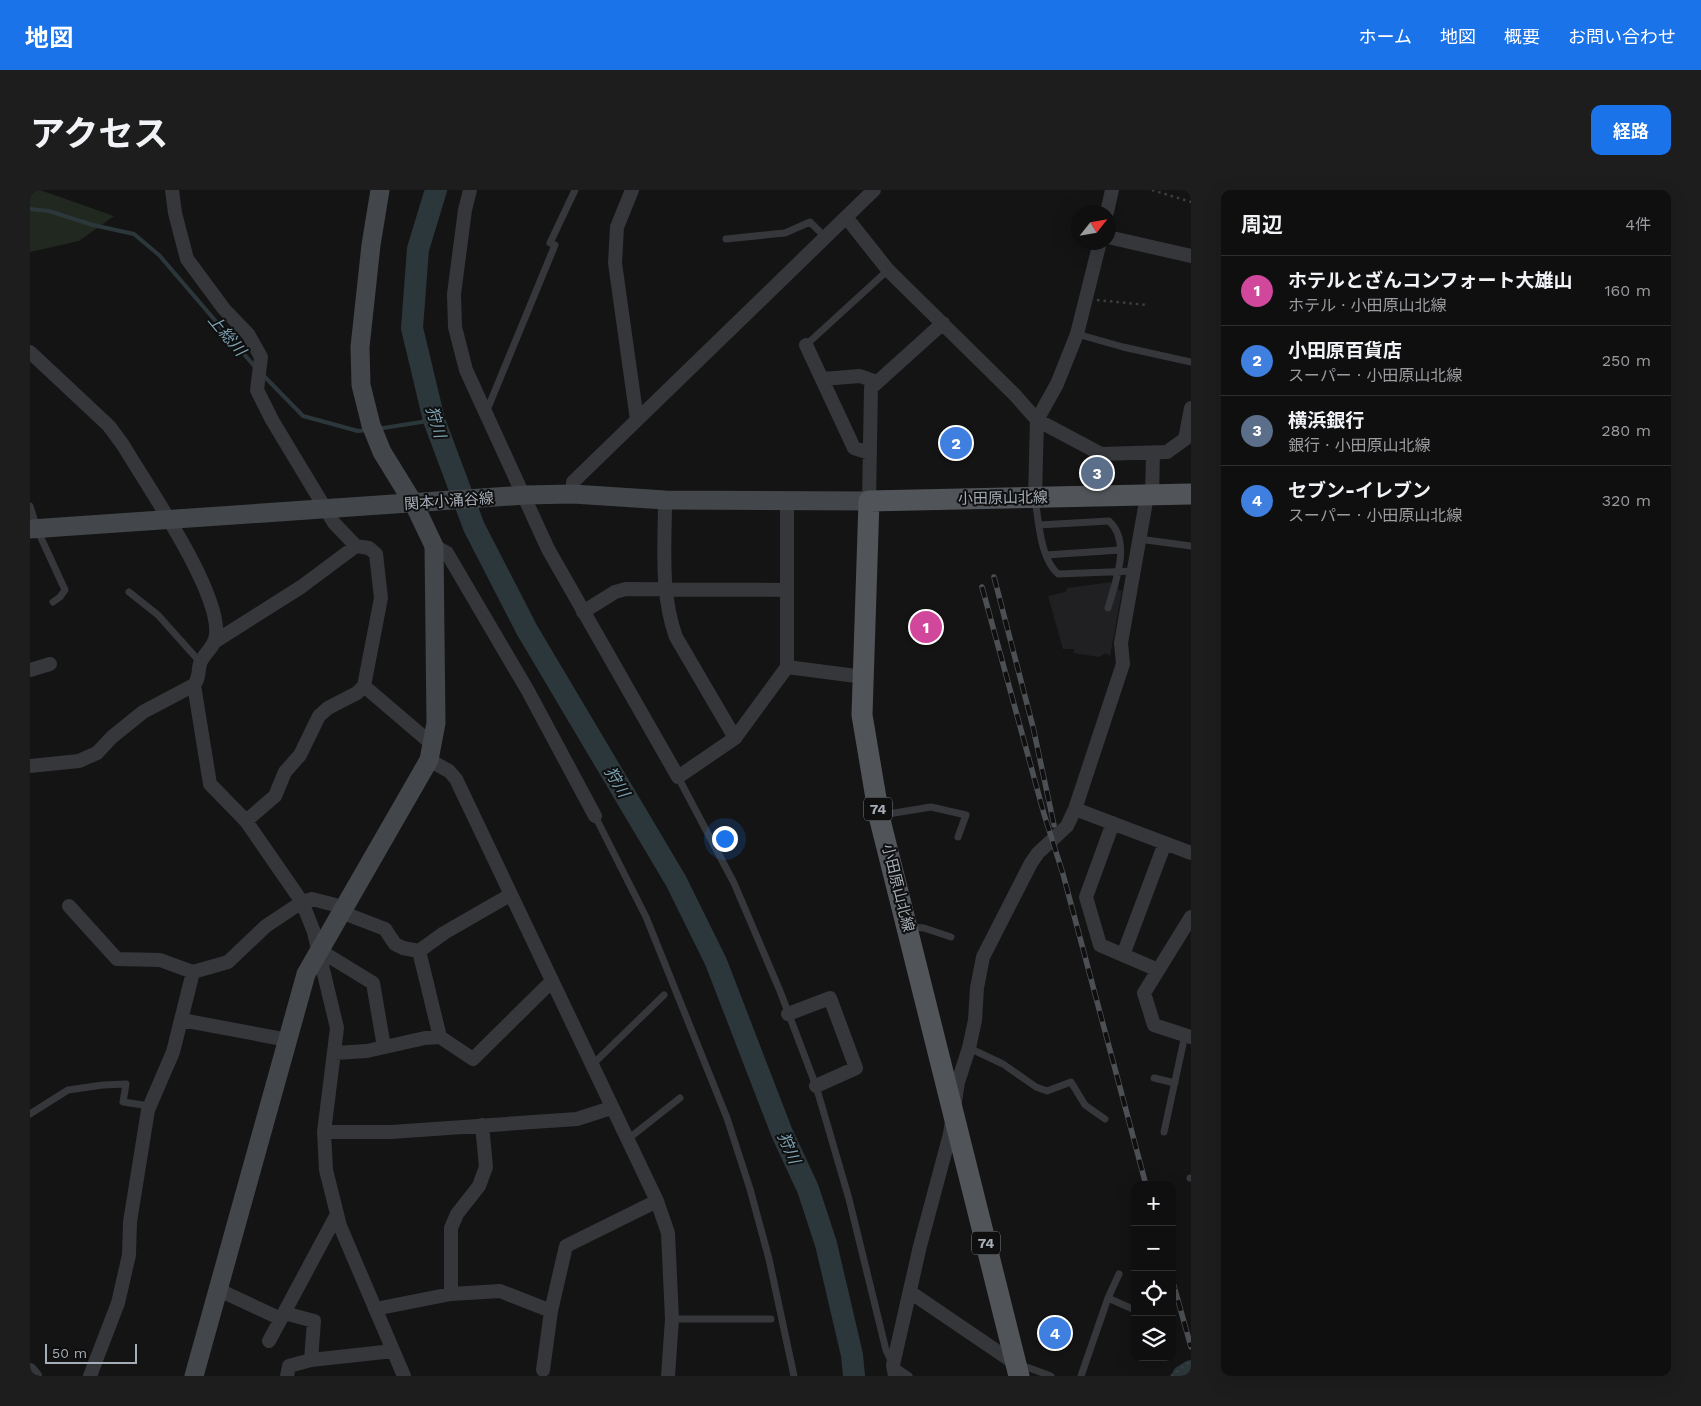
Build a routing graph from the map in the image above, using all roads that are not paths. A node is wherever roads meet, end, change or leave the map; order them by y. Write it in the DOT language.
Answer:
graph roads {
  1 [pos="172,190"];
  2 [pos="380,190"];
  3 [pos="470,190"];
  4 [pos="575,190"];
  5 [pos="632,190"];
  6 [pos="874,190"];
  7 [pos="1112,190"];
  8 [pos="1109,205"];
  9 [pos="846,217"];
  10 [pos="825,237"];
  11 [pos="726,239"];
  12 [pos="1116,239"];
  13 [pos="1098,250"];
  14 [pos="1191,256"];
  15 [pos="888,270"];
  16 [pos="943,323"];
  17 [pos="1077,334"];
  18 [pos="806,345"];
  19 [pos="30,352"];
  20 [pos="1191,362"];
  21 [pos="822,379"];
  22 [pos="877,382"];
  23 [pos="1191,408"];
  24 [pos="485,415"];
  25 [pos="637,420"];
  26 [pos="1037,420"];
  27 [pos="870,453"];
  28 [pos="1153,453"];
  29 [pos="573,494"];
  30 [pos="1191,494"];
  31 [pos="522,495"];
  32 [pos="1150,496"];
  33 [pos="1035,498"];
  34 [pos="664,500"];
  35 [pos="788,501"];
  36 [pos="869,501"];
  37 [pos="422,503"];
  38 [pos="30,506"];
  39 [pos="323,509"];
  40 [pos="167,518"];
  41 [pos="1039,525"];
  42 [pos="33,529"];
  43 [pos="1140,539"];
  44 [pos="356,546"];
  45 [pos="434,546"];
  46 [pos="1191,546"];
  47 [pos="1120,550"];
  48 [pos="1046,555"];
  49 [pos="1118,571"];
  50 [pos="1134,571"];
  51 [pos="665,588"];
  52 [pos="786,590"];
  53 [pos="129,592"];
  54 [pos="52,602"];
  55 [pos="1108,608"];
  56 [pos="583,612"];
  57 [pos="214,642"];
  58 [pos="200,662"];
  59 [pos="50,664"];
  60 [pos="787,667"];
  61 [pos="30,670"];
  62 [pos="864,677"];
  63 [pos="194,686"];
  64 [pos="364,686"];
  65 [pos="735,738"];
  66 [pos="431,753"];
  67 [pos="30,766"];
  68 [pos="678,777"];
  69 [pos="1075,809"];
  70 [pos="595,816"];
  71 [pos="879,816"];
  72 [pos="246,821"];
  73 [pos="1113,823"];
  74 [pos="958,837"];
  75 [pos="1165,842"];
  76 [pos="1191,852"];
  77 [pos="510,895"];
  78 [pos="302,902"];
  79 [pos="69,906"];
  80 [pos="342,910"];
  81 [pos="1191,917"];
  82 [pos="908,928"];
  83 [pos="951,937"];
  84 [pos="318,950"];
  85 [pos="420,951"];
  86 [pos="1123,954"];
  87 [pos="1158,970"];
  88 [pos="193,972"];
  89 [pos="552,982"];
  90 [pos="664,995"];
  91 [pos="788,1014"];
  92 [pos="182,1020"];
  93 [pos="1188,1036"];
  94 [pos="440,1037"];
  95 [pos="288,1040"];
  96 [pos="384,1047"];
  97 [pos="969,1048"];
  98 [pos="335,1052"];
  99 [pos="591,1066"];
  100 [pos="1154,1078"];
  101 [pos="1175,1083"];
  102 [pos="816,1086"];
  103 [pos="680,1098"];
  104 [pos="150,1106"];
  105 [pos="611,1108"];
  106 [pos="954,1110"];
  107 [pos="30,1114"];
  108 [pos="1105,1119"];
  109 [pos="482,1125"];
  110 [pos="324,1132"];
  111 [pos="1164,1132"];
  112 [pos="628,1139"];
  113 [pos="657,1201"];
  114 [pos="336,1216"];
  115 [pos="1119,1274"];
  116 [pos="219,1290"];
  117 [pos="910,1292"];
  118 [pos="450,1294"];
  119 [pos="1108,1298"];
  120 [pos="1131,1308"];
  121 [pos="375,1309"];
  122 [pos="552,1311"];
  123 [pos="283,1316"];
  124 [pos="672,1319"];
  125 [pos="771,1319"];
  126 [pos="269,1341"];
  127 [pos="393,1350"];
  128 [pos="311,1360"];
  129 [pos="30,1370"];
  130 [pos="543,1370"];
  131 [pos="1018,1370"];
  132 [pos="894,1371"];
  133 [pos="35,1376"];
  134 [pos="90,1376"];
  135 [pos="194,1376"];
  136 [pos="287,1376"];
  137 [pos="404,1376"];
  138 [pos="668,1376"];
  139 [pos="794,1376"];
  140 [pos="909,1376"];
  141 [pos="1051,1376"];
  142 [pos="1081,1376"];
  1 -- 39 [label="street"];
  2 -- 37 [label="street"];
  3 -- 24 [label="street"];
  4 -- 24 [label="lane"];
  5 -- 25 [label="street"];
  6 -- 9 [label="street"];
  7 -- 8 [label="street"];
  9 -- 10 [label="street"];
  9 -- 15 [label="street"];
  10 -- 11 [label="lane"];
  10 -- 25 [label="street"];
  12 -- 14 [label="street"];
  13 -- 17 [label="street"];
  15 -- 16 [label="street"];
  15 -- 18 [label="lane"];
  16 -- 22 [label="street"];
  16 -- 26 [label="street"];
  17 -- 20 [label="lane"];
  17 -- 26 [label="street"];
  18 -- 21 [label="street"];
  19 -- 40 [label="street"];
  21 -- 22 [label="street"];
  21 -- 27 [label="street"];
  22 -- 27 [label="street"];
  23 -- 28 [label="street"];
  24 -- 31 [label="street"];
  25 -- 29 [label="street"];
  26 -- 28 [label="street"];
  26 -- 33 [label="street"];
  27 -- 36 [label="street"];
  28 -- 32 [label="street"];
  29 -- 31 [label="street, 関本小涌谷線"];
  29 -- 34 [label="street, 関本小涌谷線"];
  30 -- 32 [label="main road, 小田原山北線"];
  31 -- 37 [label="street, 関本小涌谷線"];
  31 -- 56 [label="street"];
  32 -- 33 [label="main road, 小田原山北線"];
  32 -- 43 [label="street"];
  33 -- 36 [label="main road, 小田原山北線"];
  33 -- 41 [label="lane"];
  34 -- 35 [label="street, 関本小涌谷線"];
  34 -- 51 [label="street"];
  35 -- 36 [label="street, 関本小涌谷線"];
  35 -- 52 [label="street"];
  36 -- 62 [label="main road, 小田原山北線 / 74"];
  37 -- 39 [label="street, 関本小涌谷線"];
  37 -- 45 [label="street"];
  38 -- 42 [label="lane"];
  39 -- 40 [label="street, 関本小涌谷線"];
  39 -- 44 [label="street"];
  40 -- 42 [label="street, 関本小涌谷線"];
  40 -- 57 [label="street"];
  41 -- 47 [label="lane"];
  41 -- 48 [label="lane"];
  42 -- 54 [label="lane"];
  43 -- 46 [label="lane"];
  43 -- 50 [label="street"];
  44 -- 57 [label="street"];
  44 -- 64 [label="street"];
  45 -- 66 [label="street"];
  45 -- 70 [label="street"];
  47 -- 48 [label="lane"];
  47 -- 49 [label="lane"];
  48 -- 49 [label="lane"];
  49 -- 50 [label="lane"];
  49 -- 55 [label="lane"];
  50 -- 69 [label="street"];
  51 -- 52 [label="street"];
  51 -- 56 [label="street"];
  51 -- 65 [label="street"];
  52 -- 60 [label="street"];
  53 -- 58 [label="lane"];
  56 -- 68 [label="street"];
  57 -- 58 [label="street"];
  58 -- 63 [label="street"];
  59 -- 61 [label="street"];
  60 -- 62 [label="street"];
  60 -- 65 [label="street"];
  62 -- 71 [label="main road, 小田原山北線 / 74"];
  63 -- 67 [label="street"];
  63 -- 72 [label="street"];
  64 -- 66 [label="street"];
  64 -- 72 [label="street"];
  65 -- 68 [label="street"];
  66 -- 77 [label="street"];
  66 -- 80 [label="street"];
  68 -- 91 [label="lane"];
  69 -- 73 [label="street"];
  69 -- 97 [label="street"];
  70 -- 139 [label="lane"];
  71 -- 74 [label="lane"];
  71 -- 82 [label="main road, 小田原山北線 / 74"];
  72 -- 78 [label="street"];
  73 -- 75 [label="street"];
  73 -- 86 [label="street"];
  75 -- 76 [label="street"];
  75 -- 86 [label="street"];
  77 -- 85 [label="street"];
  77 -- 89 [label="street"];
  78 -- 80 [label="street"];
  78 -- 84 [label="street"];
  78 -- 88 [label="street"];
  79 -- 88 [label="street"];
  80 -- 84 [label="street"];
  80 -- 85 [label="street"];
  81 -- 87 [label="street"];
  82 -- 83 [label="lane"];
  82 -- 106 [label="main road, 小田原山北線 / 74"];
  84 -- 95 [label="street"];
  84 -- 96 [label="street"];
  84 -- 98 [label="street"];
  85 -- 94 [label="street"];
  86 -- 87 [label="street"];
  87 -- 93 [label="street"];
  88 -- 92 [label="street"];
  89 -- 94 [label="street"];
  89 -- 99 [label="street"];
  90 -- 99 [label="lane"];
  91 -- 102 [label="lane"];
  91 -- 102 [label="street"];
  92 -- 95 [label="street"];
  92 -- 104 [label="street"];
  93 -- 101 [label="lane"];
  94 -- 96 [label="street"];
  95 -- 116 [label="street"];
  96 -- 98 [label="street"];
  97 -- 106 [label="street"];
  97 -- 108 [label="lane"];
  98 -- 110 [label="street"];
  99 -- 105 [label="street"];
  100 -- 101 [label="lane"];
  101 -- 111 [label="lane"];
  102 -- 132 [label="lane"];
  103 -- 112 [label="lane"];
  104 -- 107 [label="lane"];
  104 -- 134 [label="street"];
  105 -- 109 [label="street"];
  105 -- 112 [label="street"];
  106 -- 117 [label="street"];
  106 -- 131 [label="main road, 小田原山北線 / 74"];
  109 -- 110 [label="street"];
  109 -- 118 [label="street"];
  110 -- 114 [label="street"];
  112 -- 113 [label="street"];
  113 -- 122 [label="street"];
  113 -- 124 [label="street"];
  114 -- 121 [label="street"];
  114 -- 123 [label="street"];
  115 -- 119 [label="lane"];
  116 -- 123 [label="street"];
  116 -- 135 [label="street"];
  117 -- 131 [label="street"];
  117 -- 132 [label="street"];
  118 -- 121 [label="street"];
  118 -- 122 [label="street"];
  119 -- 120 [label="lane"];
  119 -- 142 [label="lane"];
  121 -- 127 [label="street"];
  122 -- 130 [label="street"];
  123 -- 126 [label="street"];
  123 -- 128 [label="street"];
  124 -- 125 [label="lane"];
  124 -- 138 [label="street"];
  127 -- 128 [label="street"];
  127 -- 137 [label="street"];
  128 -- 136 [label="street"];
  129 -- 133 [label="street"];
  131 -- 141 [label="lane"];
  132 -- 140 [label="lane"];
}
